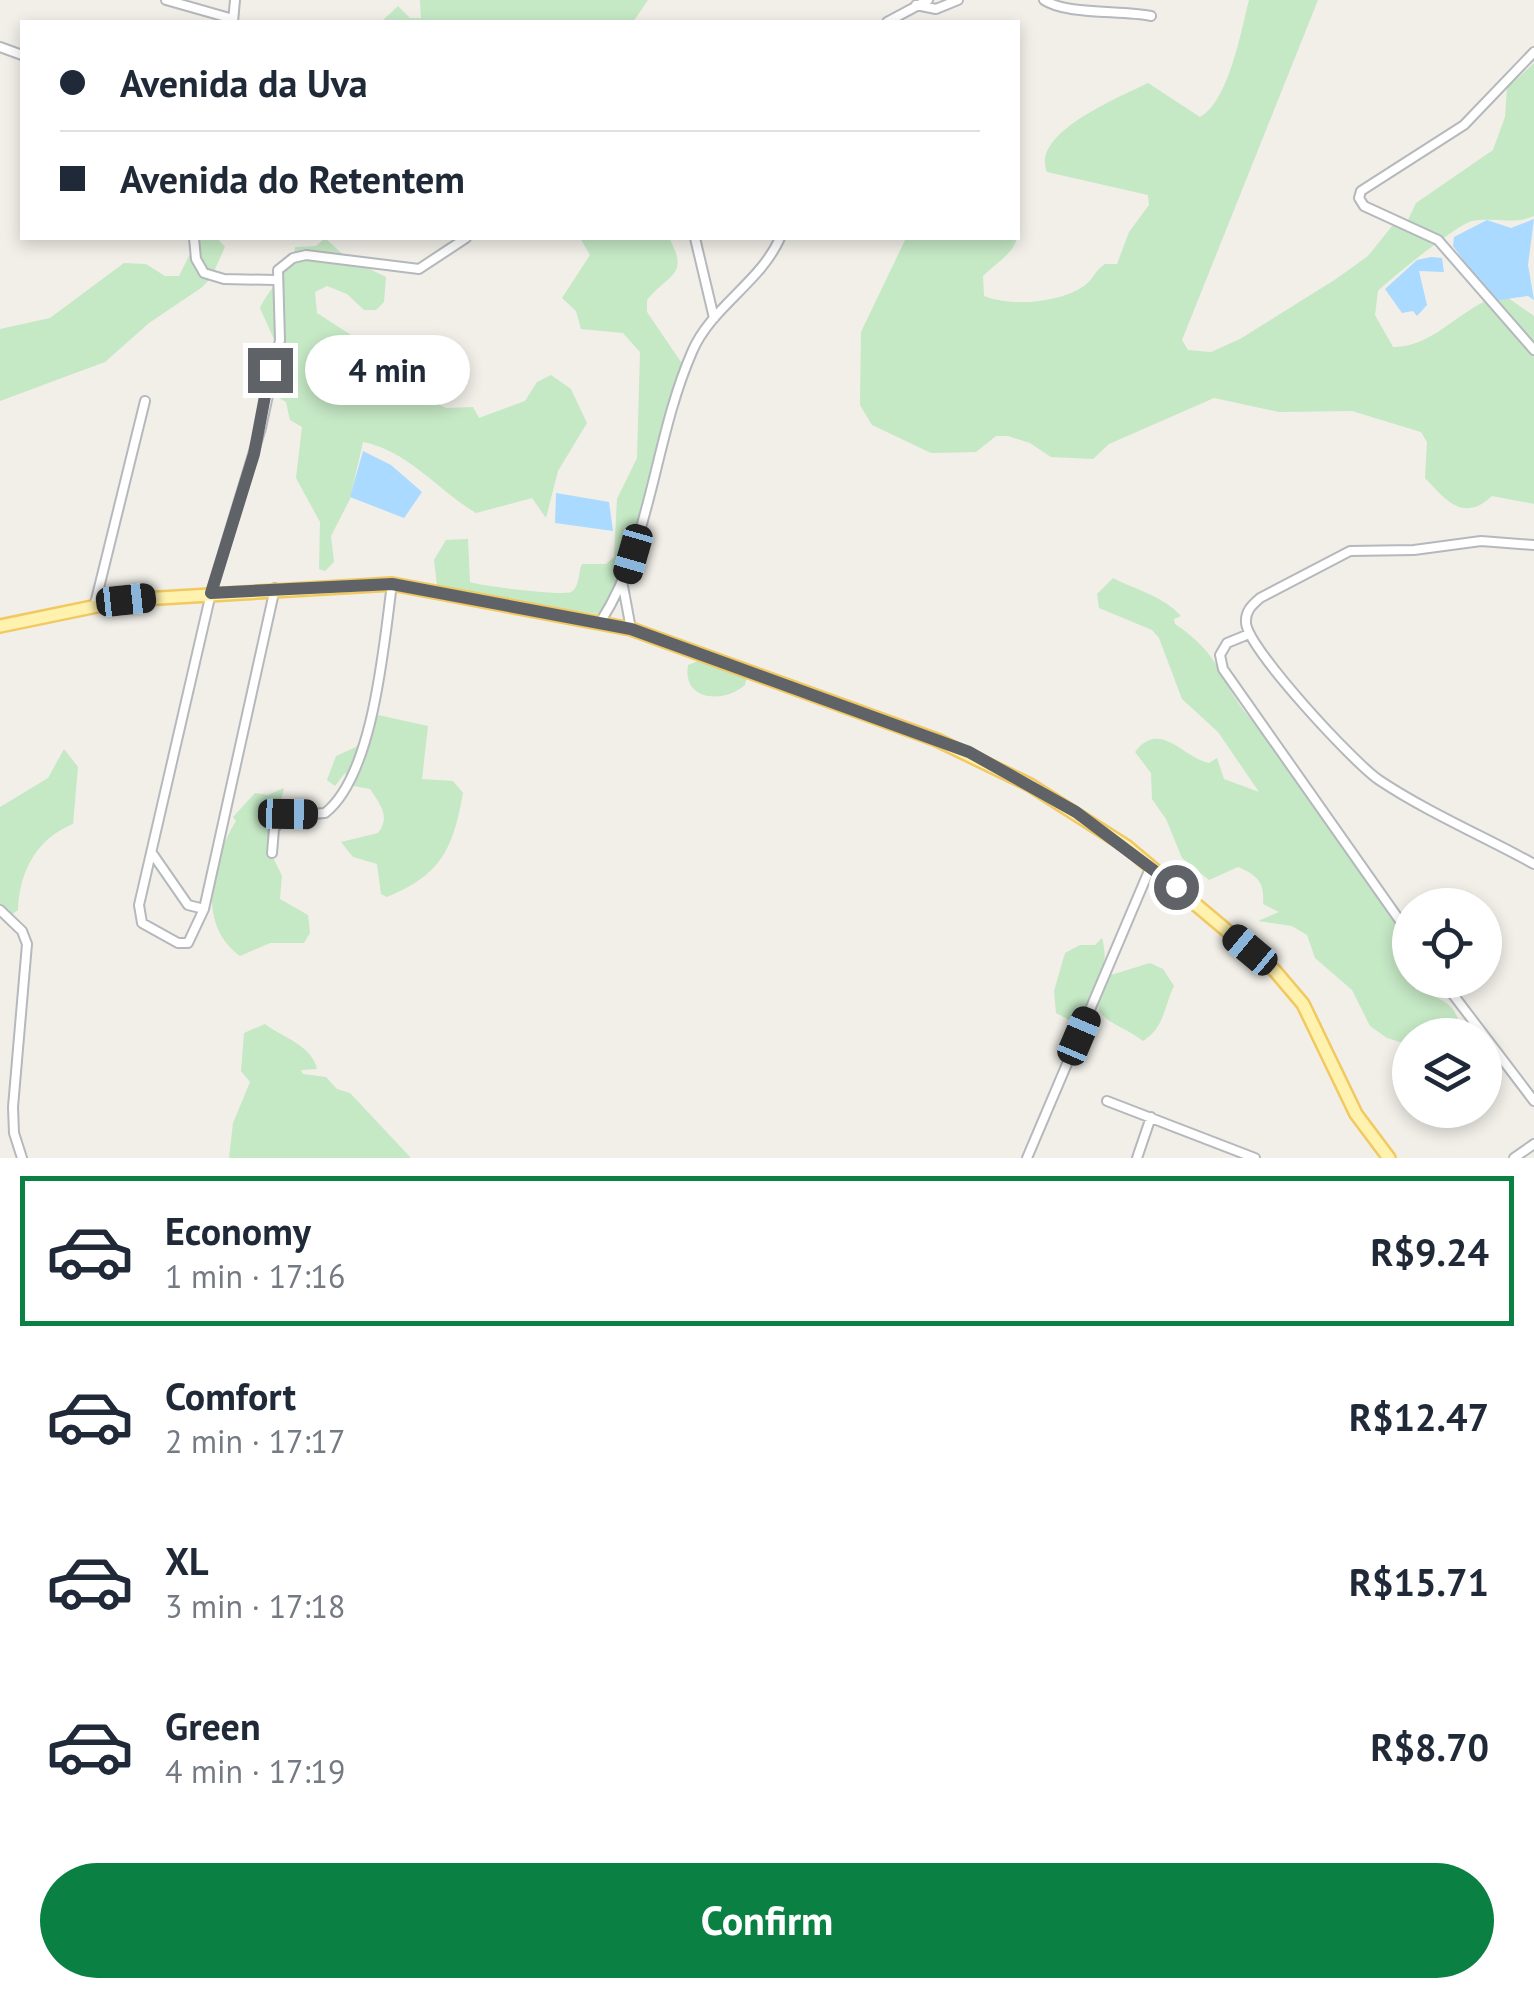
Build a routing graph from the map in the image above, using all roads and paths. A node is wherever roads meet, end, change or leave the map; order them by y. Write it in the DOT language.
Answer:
graph roads {
  1 [pos="166,0"];
  2 [pos="928,0"];
  3 [pos="958,0"];
  4 [pos="1044,0"];
  5 [pos="916,5"];
  6 [pos="1151,16"];
  7 [pos="230,20"];
  8 [pos="890,20"];
  9 [pos="1534,52"];
  10 [pos="194,240"];
  11 [pos="463,240"];
  12 [pos="694,240"];
  13 [pos="779,240"];
  14 [pos="275,280"];
  15 [pos="714,318"];
  16 [pos="1534,350"];
  17 [pos="145,402"];
  18 [pos="1534,545"];
  19 [pos="392,584"];
  20 [pos="624,586"];
  21 [pos="276,588"];
  22 [pos="211,593"];
  23 [pos="94,608"];
  24 [pos="601,621"];
  25 [pos="0,626"];
  26 [pos="631,629"];
  27 [pos="1249,634"];
  28 [pos="151,852"];
  29 [pos="272,853"];
  30 [pos="1534,864"];
  31 [pos="1150,866"];
  32 [pos="1392,909"];
  33 [pos="0,910"];
  34 [pos="204,910"];
  35 [pos="1456,998"];
  36 [pos="1107,1101"];
  37 [pos="1534,1102"];
  38 [pos="1151,1117"];
  39 [pos="1534,1144"];
  40 [pos="1384,1156"];
  41 [pos="22,1158"];
  42 [pos="1027,1158"];
  43 [pos="1137,1158"];
  44 [pos="1255,1158"];
  45 [pos="1514,1158"];
  1 -- 7 [label="street"];
  2 -- 5 [label="street"];
  3 -- 5 [label="street"];
  4 -- 6 [label="street"];
  5 -- 8 [label="street"];
  9 -- 16 [label="street"];
  10 -- 14 [label="street"];
  11 -- 14 [label="street"];
  12 -- 15 [label="street"];
  13 -- 15 [label="street"];
  14 -- 22 [label="street"];
  15 -- 20 [label="street"];
  17 -- 23 [label="street"];
  18 -- 27 [label="street"];
  19 -- 21 [label="main road"];
  19 -- 24 [label="main road"];
  19 -- 29 [label="street"];
  20 -- 24 [label="street"];
  20 -- 26 [label="street"];
  21 -- 22 [label="main road"];
  21 -- 34 [label="street"];
  22 -- 23 [label="main road"];
  22 -- 28 [label="street"];
  23 -- 25 [label="main road"];
  24 -- 26 [label="main road"];
  26 -- 31 [label="main road"];
  27 -- 30 [label="street"];
  27 -- 32 [label="street"];
  28 -- 34 [label="street"];
  28 -- 34 [label="street"];
  31 -- 40 [label="main road"];
  31 -- 42 [label="street"];
  33 -- 41 [label="street"];
  35 -- 37 [label="street"];
  36 -- 38 [label="street"];
  38 -- 43 [label="street"];
  38 -- 44 [label="street"];
  39 -- 45 [label="street"];
}
